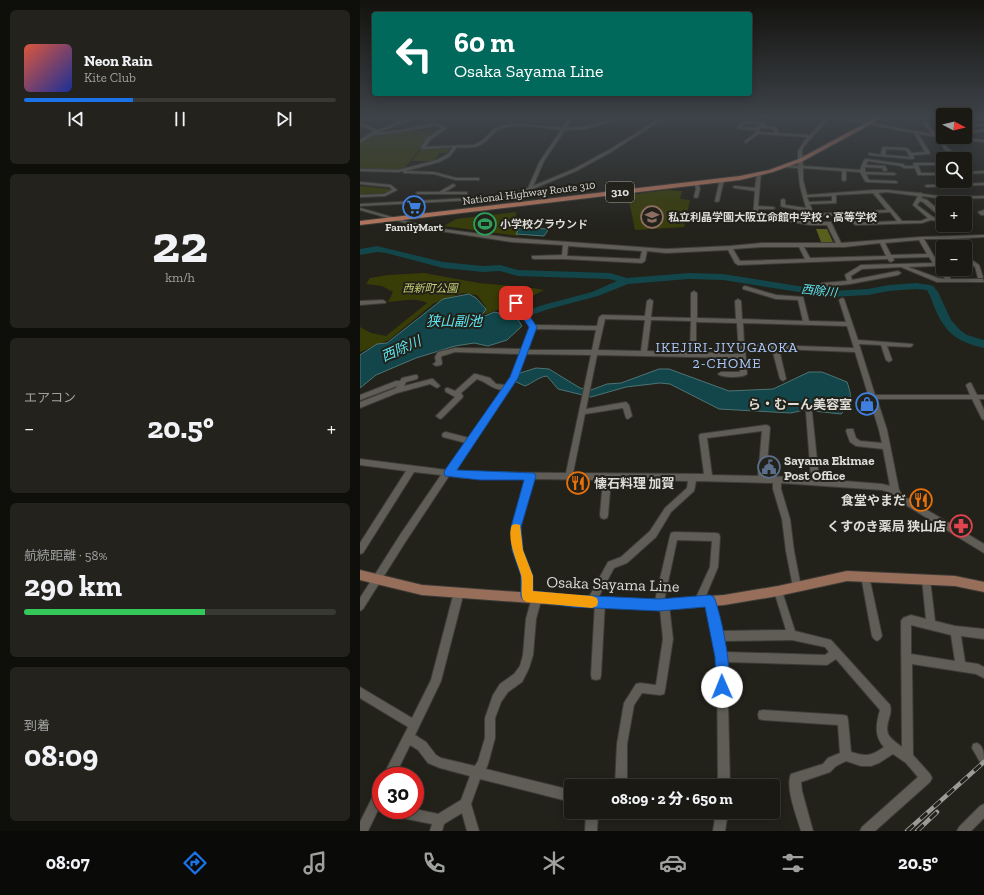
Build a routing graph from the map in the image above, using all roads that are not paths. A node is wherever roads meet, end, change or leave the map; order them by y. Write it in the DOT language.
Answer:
graph roads {
  1 [pos="446,157"];
  2 [pos="545,157"];
  3 [pos="599,157"];
  4 [pos="800,157"];
  5 [pos="812,157"];
  6 [pos="894,157"];
  7 [pos="911,157"];
  8 [pos="801,163"];
  9 [pos="936,164"];
  10 [pos="916,167"];
  11 [pos="360,170"];
  12 [pos="844,170"];
  13 [pos="863,170"];
  14 [pos="399,172"];
  15 [pos="884,172"];
  16 [pos="984,172"];
  17 [pos="972,173"];
  18 [pos="759,174"];
  19 [pos="894,174"];
  20 [pos="923,174"];
  21 [pos="936,174"];
  22 [pos="477,179"];
  23 [pos="722,180"];
  24 [pos="844,180"];
  25 [pos="886,181"];
  26 [pos="895,182"];
  27 [pos="360,183"];
  28 [pos="696,183"];
  29 [pos="984,184"];
  30 [pos="453,185"];
  31 [pos="927,186"];
  32 [pos="530,187"];
  33 [pos="425,188"];
  34 [pos="738,189"];
  35 [pos="757,190"];
  36 [pos="874,191"];
  37 [pos="418,193"];
  38 [pos="439,194"];
  39 [pos="834,194"];
  40 [pos="921,194"];
  41 [pos="360,196"];
  42 [pos="805,196"];
  43 [pos="930,196"];
  44 [pos="936,196"];
  45 [pos="696,197"];
  46 [pos="972,197"];
  47 [pos="984,197"];
  48 [pos="470,199"];
  49 [pos="918,199"];
  50 [pos="783,200"];
  51 [pos="717,201"];
  52 [pos="410,203"];
  53 [pos="809,203"];
  54 [pos="360,205"];
  55 [pos="756,207"];
  56 [pos="773,208"];
  57 [pos="360,209"];
  58 [pos="936,210"];
  59 [pos="891,211"];
  60 [pos="811,212"];
  61 [pos="850,213"];
  62 [pos="931,218"];
  63 [pos="394,219"];
  64 [pos="936,220"];
  65 [pos="360,223"];
  66 [pos="901,223"];
  67 [pos="810,224"];
  68 [pos="984,236"];
  69 [pos="920,238"];
  70 [pos="948,238"];
  71 [pos="882,242"];
  72 [pos="566,244"];
  73 [pos="801,245"];
  74 [pos="839,245"];
  75 [pos="595,246"];
  76 [pos="730,248"];
  77 [pos="645,249"];
  78 [pos="931,255"];
  79 [pos="889,256"];
  80 [pos="534,257"];
  81 [pos="564,257"];
  82 [pos="591,258"];
  83 [pos="808,260"];
  84 [pos="972,262"];
  85 [pos="936,264"];
  86 [pos="897,265"];
  87 [pos="898,273"];
  88 [pos="946,276"];
  89 [pos="983,279"];
  90 [pos="950,280"];
  91 [pos="850,282"];
  92 [pos="822,285"];
  93 [pos="745,288"];
  94 [pos="694,293"];
  95 [pos="842,300"];
  96 [pos="650,301"];
  97 [pos="383,302"];
  98 [pos="516,302"];
  99 [pos="738,302"];
  100 [pos="360,303"];
  101 [pos="648,319"];
  102 [pos="694,320"];
  103 [pos="740,322"];
  104 [pos="806,323"];
  105 [pos="850,324"];
  106 [pos="533,327"];
  107 [pos="600,328"];
  108 [pos="883,343"];
  109 [pos="910,345"];
  110 [pos="742,346"];
  111 [pos="857,346"];
  112 [pos="775,347"];
  113 [pos="524,352"];
  114 [pos="644,353"];
  115 [pos="595,354"];
  116 [pos="693,354"];
  117 [pos="742,356"];
  118 [pos="889,360"];
  119 [pos="436,364"];
  120 [pos="721,374"];
  121 [pos="415,377"];
  122 [pos="783,379"];
  123 [pos="398,383"];
  124 [pos="969,385"];
  125 [pos="437,386"];
  126 [pos="507,388"];
  127 [pos="398,390"];
  128 [pos="448,390"];
  129 [pos="461,396"];
  130 [pos="975,397"];
  131 [pos="984,397"];
  132 [pos="360,398"];
  133 [pos="873,398"];
  134 [pos="360,405"];
  135 [pos="442,411"];
  136 [pos="582,412"];
  137 [pos="809,412"];
  138 [pos="628,416"];
  139 [pos="984,417"];
  140 [pos="850,431"];
  141 [pos="446,435"];
  142 [pos="470,441"];
  143 [pos="886,446"];
  144 [pos="360,462"];
  145 [pos="412,468"];
  146 [pos="448,473"];
  147 [pos="570,475"];
  148 [pos="531,476"];
  149 [pos="607,476"];
  150 [pos="692,477"];
  151 [pos="708,477"];
  152 [pos="762,478"];
  153 [pos="777,479"];
  154 [pos="815,481"];
  155 [pos="895,491"];
  156 [pos="604,515"];
  157 [pos="984,549"];
  158 [pos="360,550"];
  159 [pos="360,575"];
  160 [pos="865,576"];
  161 [pos="377,579"];
  162 [pos="926,579"];
  163 [pos="797,587"];
  164 [pos="984,587"];
  165 [pos="778,591"];
  166 [pos="459,592"];
  167 [pos="532,597"];
  168 [pos="710,601"];
  169 [pos="595,602"];
  170 [pos="699,602"];
  171 [pos="661,605"];
  172 [pos="360,606"];
  173 [pos="931,625"];
  174 [pos="955,631"];
  175 [pos="984,634"];
  176 [pos="792,635"];
  177 [pos="717,636"];
  178 [pos="877,636"];
  179 [pos="836,652"];
  180 [pos="722,657"];
  181 [pos="906,658"];
  182 [pos="962,666"];
  183 [pos="984,673"];
  184 [pos="596,675"];
  185 [pos="360,692"];
  186 [pos="763,715"];
  187 [pos="414,725"];
  188 [pos="408,737"];
  189 [pos="893,747"];
  190 [pos="977,748"];
  191 [pos="846,756"];
  192 [pos="908,758"];
  193 [pos="984,758"];
  194 [pos="393,767"];
  195 [pos="476,772"];
  196 [pos="622,779"];
  197 [pos="724,779"];
  198 [pos="564,794"];
  199 [pos="464,804"];
  200 [pos="984,810"];
  201 [pos="372,815"];
  202 [pos="417,819"];
  203 [pos="592,819"];
  204 [pos="721,819"];
  205 [pos="437,826"];
  206 [pos="362,831"];
  207 [pos="473,831"];
  208 [pos="591,831"];
  209 [pos="719,831"];
  210 [pos="807,831"];
  211 [pos="866,831"];
  212 [pos="963,831"];
  1 -- 14 [label="street"];
  2 -- 32 [label="street"];
  3 -- 32 [label="street"];
  4 -- 8 [label="street"];
  5 -- 8 [label="highway, National Highway Route 310 / 310"];
  6 -- 7 [label="street"];
  8 -- 12 [label="street"];
  8 -- 18 [label="highway, National Highway Route 310 / 310"];
  8 -- 42 [label="street"];
  9 -- 10 [label="street"];
  10 -- 13 [label="street"];
  10 -- 20 [label="street"];
  11 -- 14 [label="street"];
  12 -- 13 [label="street"];
  12 -- 24 [label="street"];
  13 -- 15 [label="street"];
  13 -- 25 [label="street"];
  14 -- 22 [label="street"];
  15 -- 19 [label="street"];
  15 -- 25 [label="street"];
  16 -- 17 [label="street"];
  18 -- 23 [label="highway, National Highway Route 310 / 310"];
  18 -- 35 [label="street"];
  20 -- 21 [label="street"];
  20 -- 31 [label="street"];
  23 -- 28 [label="highway, National Highway Route 310 / 310"];
  23 -- 51 [label="street"];
  25 -- 26 [label="street"];
  27 -- 41 [label="street"];
  28 -- 45 [label="street"];
  28 -- 63 [label="highway, National Highway Route 310 / 310"];
  29 -- 31 [label="street"];
  30 -- 38 [label="street"];
  31 -- 43 [label="street"];
  32 -- 48 [label="street"];
  33 -- 37 [label="street"];
  34 -- 35 [label="street"];
  35 -- 55 [label="street"];
  36 -- 39 [label="street"];
  36 -- 40 [label="street"];
  36 -- 59 [label="street"];
  37 -- 38 [label="street"];
  37 -- 52 [label="street"];
  38 -- 48 [label="street"];
  39 -- 42 [label="street"];
  39 -- 53 [label="street"];
  40 -- 43 [label="street"];
  40 -- 49 [label="street"];
  42 -- 53 [label="street"];
  43 -- 44 [label="street"];
  46 -- 47 [label="street"];
  48 -- 52 [label="street"];
  49 -- 58 [label="street"];
  49 -- 62 [label="street"];
  50 -- 60 [label="street"];
  52 -- 54 [label="street"];
  53 -- 60 [label="street"];
  55 -- 56 [label="street"];
  55 -- 67 [label="street"];
  57 -- 63 [label="street"];
  59 -- 61 [label="street"];
  59 -- 66 [label="street"];
  60 -- 61 [label="street"];
  60 -- 67 [label="street"];
  61 -- 66 [label="street"];
  62 -- 64 [label="street"];
  62 -- 66 [label="street"];
  63 -- 65 [label="highway, National Highway Route 310 / 310"];
  63 -- 72 [label="street"];
  67 -- 74 [label="street"];
  68 -- 70 [label="street"];
  69 -- 70 [label="street"];
  69 -- 71 [label="street"];
  69 -- 78 [label="street"];
  71 -- 74 [label="street"];
  71 -- 79 [label="street"];
  72 -- 75 [label="street"];
  72 -- 81 [label="street"];
  73 -- 74 [label="street"];
  73 -- 76 [label="street"];
  73 -- 83 [label="street"];
  75 -- 77 [label="street"];
  75 -- 82 [label="street"];
  76 -- 77 [label="street"];
  76 -- 83 [label="street"];
  77 -- 82 [label="street"];
  78 -- 79 [label="street"];
  78 -- 85 [label="street"];
  79 -- 83 [label="street"];
  79 -- 86 [label="street"];
  80 -- 81 [label="street"];
  81 -- 82 [label="street"];
  84 -- 89 [label="street"];
  85 -- 86 [label="street"];
  86 -- 90 [label="street"];
  86 -- 91 [label="street"];
  87 -- 91 [label="street"];
  88 -- 90 [label="street"];
  89 -- 90 [label="street"];
  91 -- 92 [label="street"];
  93 -- 104 [label="street"];
  94 -- 102 [label="street"];
  95 -- 105 [label="street"];
  96 -- 101 [label="street"];
  97 -- 100 [label="street"];
  98 -- 106 [label="street"];
  99 -- 103 [label="street"];
  101 -- 102 [label="street"];
  101 -- 107 [label="street"];
  101 -- 114 [label="street"];
  102 -- 103 [label="street"];
  102 -- 116 [label="street"];
  103 -- 104 [label="street"];
  103 -- 110 [label="street"];
  104 -- 105 [label="street"];
  105 -- 111 [label="street"];
  106 -- 107 [label="street"];
  106 -- 113 [label="street"];
  107 -- 115 [label="street"];
  108 -- 109 [label="street"];
  108 -- 111 [label="street"];
  108 -- 118 [label="street"];
  110 -- 112 [label="street"];
  110 -- 117 [label="street"];
  111 -- 112 [label="street"];
  111 -- 133 [label="street"];
  112 -- 122 [label="street"];
  113 -- 115 [label="street"];
  113 -- 119 [label="street"];
  113 -- 126 [label="street"];
  114 -- 115 [label="street"];
  114 -- 116 [label="street"];
  115 -- 136 [label="street"];
  116 -- 117 [label="street"];
  117 -- 120 [label="street"];
  121 -- 127 [label="street"];
  123 -- 132 [label="street"];
  124 -- 130 [label="street"];
  125 -- 127 [label="street"];
  126 -- 129 [label="street"];
  126 -- 142 [label="street"];
  127 -- 134 [label="street"];
  128 -- 129 [label="street"];
  129 -- 135 [label="street"];
  130 -- 131 [label="street"];
  130 -- 133 [label="street"];
  130 -- 139 [label="street"];
  133 -- 143 [label="street"];
  136 -- 138 [label="street"];
  136 -- 147 [label="street"];
  137 -- 154 [label="street"];
  140 -- 143 [label="street"];
  141 -- 142 [label="street"];
  142 -- 146 [label="street"];
  143 -- 155 [label="street"];
  144 -- 145 [label="street"];
  145 -- 146 [label="street"];
  145 -- 158 [label="street"];
  146 -- 148 [label="street"];
  146 -- 161 [label="street"];
  147 -- 148 [label="street"];
  147 -- 149 [label="street"];
  148 -- 167 [label="street"];
  149 -- 150 [label="street"];
  149 -- 156 [label="street"];
  150 -- 151 [label="street"];
  150 -- 169 [label="street"];
  151 -- 152 [label="street"];
  151 -- 152 [label="street"];
  152 -- 153 [label="street"];
  153 -- 154 [label="street"];
  153 -- 163 [label="street"];
  154 -- 155 [label="street"];
  155 -- 157 [label="street"];
  159 -- 161 [label="main road, Osaka Sayama Line"];
  160 -- 162 [label="main road, Osaka Sayama Line"];
  160 -- 163 [label="main road, Osaka Sayama Line"];
  160 -- 178 [label="street"];
  161 -- 166 [label="main road, Osaka Sayama Line"];
  161 -- 172 [label="street"];
  162 -- 164 [label="main road, Osaka Sayama Line"];
  162 -- 173 [label="street"];
  163 -- 165 [label="main road, Osaka Sayama Line"];
  165 -- 168 [label="main road, Osaka Sayama Line"];
  165 -- 176 [label="street"];
  166 -- 167 [label="main road, Osaka Sayama Line"];
  166 -- 187 [label="street"];
  167 -- 169 [label="main road, Osaka Sayama Line"];
  167 -- 195 [label="street"];
  168 -- 170 [label="main road, Osaka Sayama Line"];
  168 -- 177 [label="street"];
  169 -- 171 [label="main road, Osaka Sayama Line"];
  169 -- 184 [label="street"];
  170 -- 171 [label="main road, Osaka Sayama Line"];
  170 -- 171 [label="street"];
  171 -- 196 [label="street"];
  173 -- 174 [label="street"];
  173 -- 181 [label="street"];
  174 -- 175 [label="street"];
  174 -- 182 [label="street"];
  176 -- 177 [label="street"];
  176 -- 179 [label="street"];
  177 -- 180 [label="street"];
  179 -- 180 [label="street"];
  179 -- 189 [label="street"];
  180 -- 197 [label="street"];
  181 -- 182 [label="street"];
  181 -- 192 [label="street"];
  182 -- 183 [label="street"];
  185 -- 187 [label="street"];
  186 -- 191 [label="street"];
  187 -- 188 [label="street"];
  188 -- 194 [label="street"];
  188 -- 195 [label="street"];
  189 -- 191 [label="street"];
  189 -- 192 [label="street"];
  190 -- 193 [label="street"];
  191 -- 210 [label="street"];
  192 -- 211 [label="street"];
  195 -- 198 [label="street"];
  195 -- 199 [label="street"];
  199 -- 205 [label="street"];
  199 -- 207 [label="street"];
  200 -- 212 [label="street"];
  201 -- 206 [label="street"];
  202 -- 205 [label="street"];
  203 -- 208 [label="street"];
  204 -- 209 [label="street"];
}
